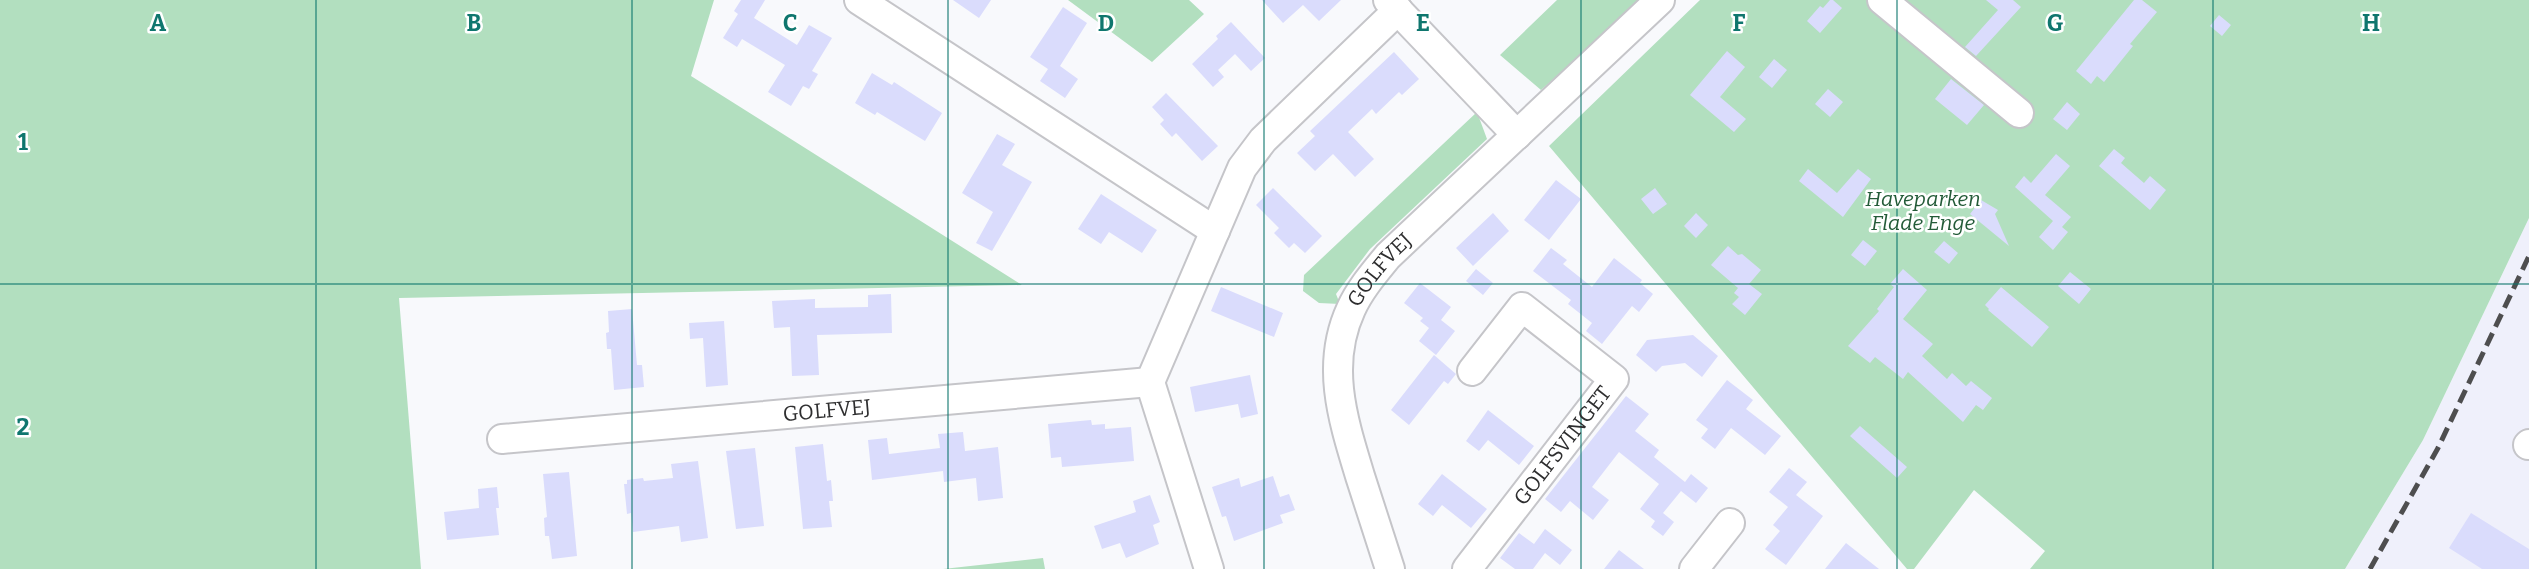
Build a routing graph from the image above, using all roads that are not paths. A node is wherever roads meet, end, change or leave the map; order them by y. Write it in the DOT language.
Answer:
graph roads {
  1 [pos="859,0"];
  2 [pos="1660,0"];
  3 [pos="1882,0"];
  4 [pos="1393,5"];
  5 [pos="2019,113"];
  6 [pos="1517,135"];
  7 [pos="1215,231"];
  8 [pos="1472,370"];
  9 [pos="1150,382"];
  10 [pos="502,439"];
  11 [pos="1730,523"];
  12 [pos="1209,569"];
  13 [pos="1390,569"];
  14 [pos="1467,569"];
  15 [pos="1694,569"];
  1 -- 7 [label="street"];
  2 -- 6 [label="street, GOLFVEJ"];
  3 -- 5 [label="street"];
  4 -- 6 [label="street"];
  4 -- 7 [label="street"];
  6 -- 13 [label="street, GOLFVEJ"];
  7 -- 9 [label="street"];
  8 -- 14 [label="street, GOLFSVINGET"];
  9 -- 10 [label="street, GOLFVEJ"];
  9 -- 12 [label="street"];
  11 -- 15 [label="street"];
}
